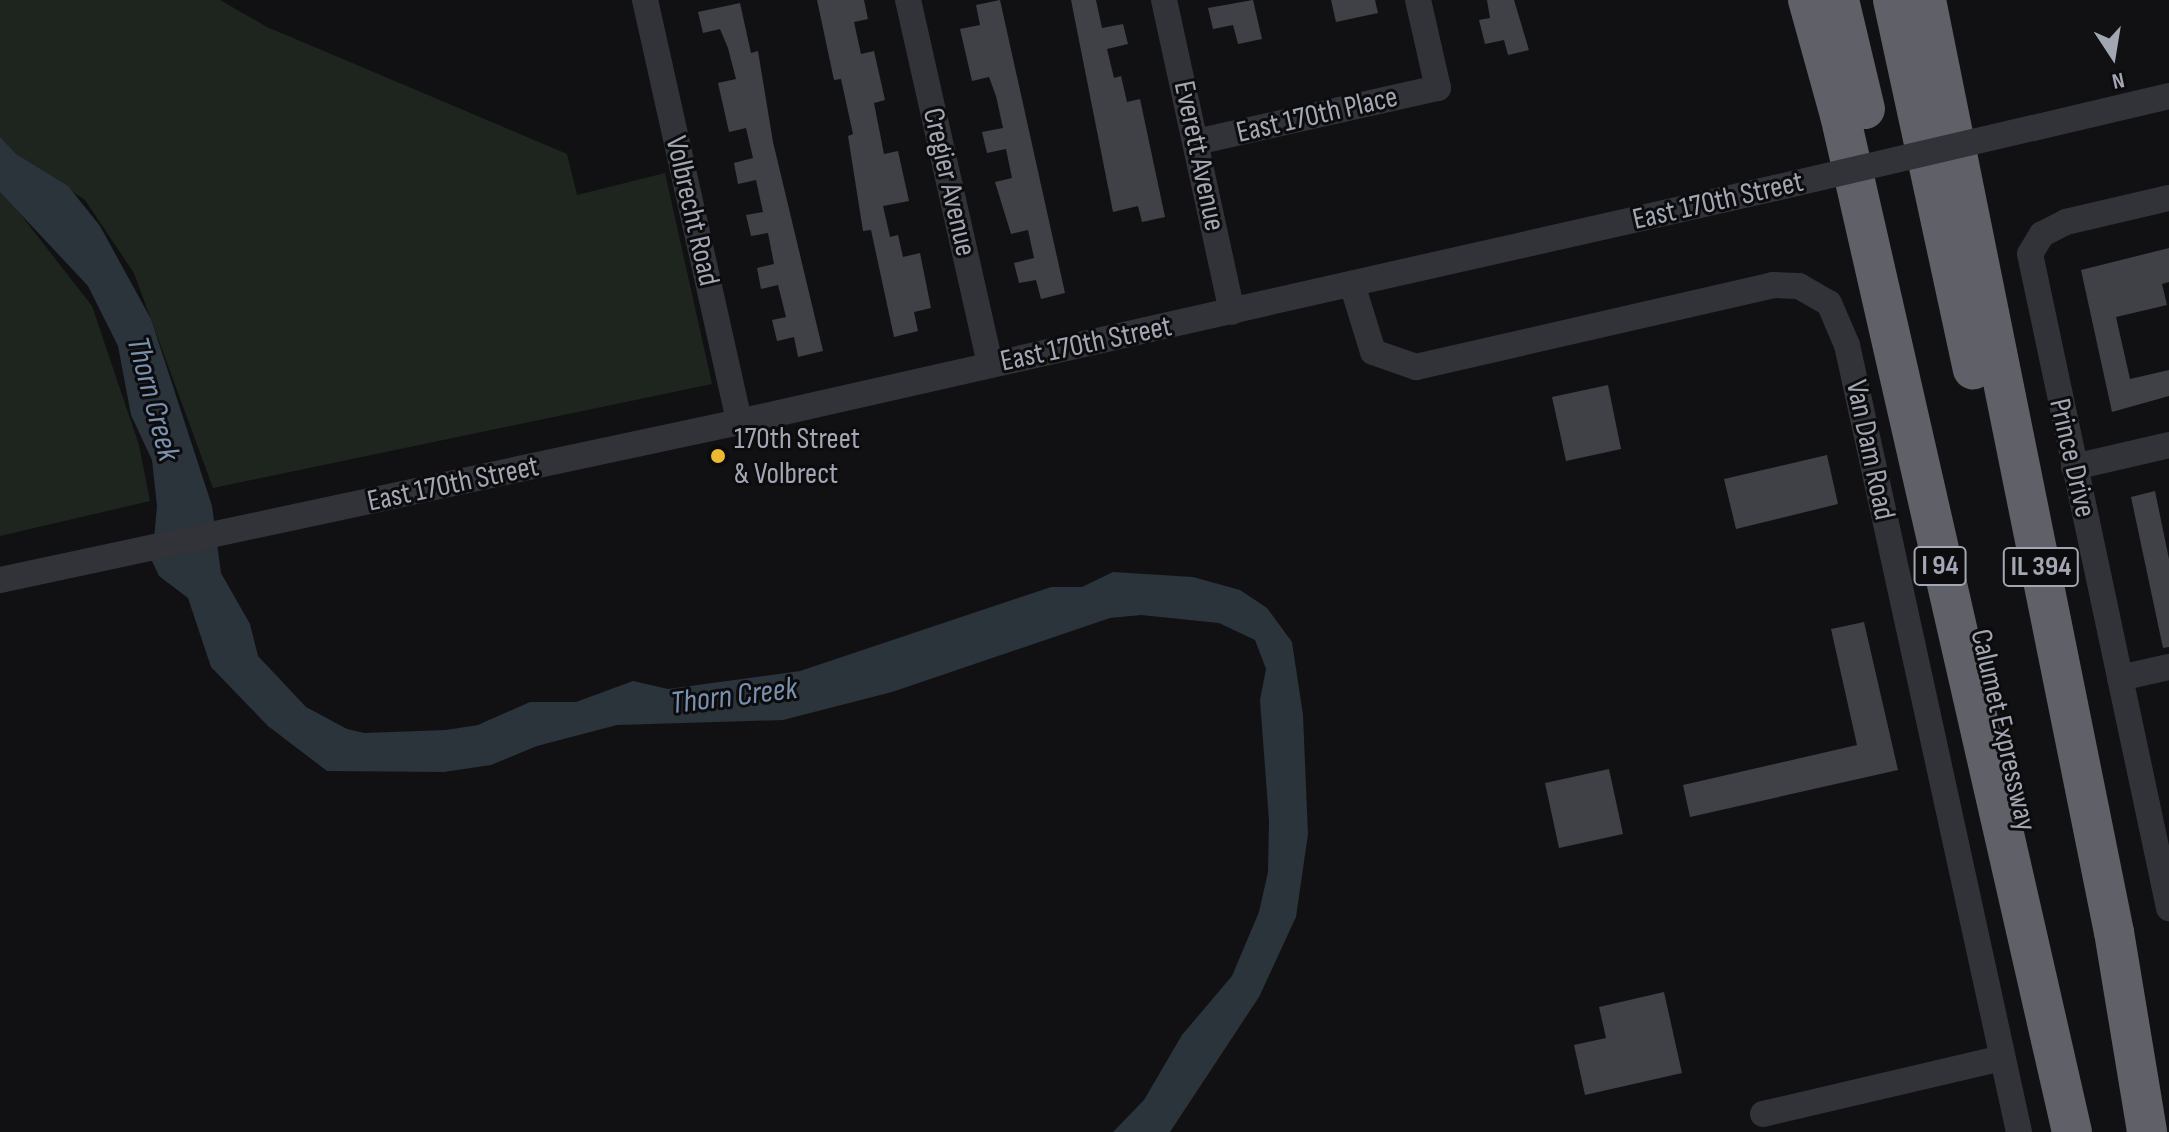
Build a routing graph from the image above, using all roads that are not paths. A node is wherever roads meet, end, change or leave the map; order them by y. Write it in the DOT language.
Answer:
graph roads {
  1 [pos="645,0"];
  2 [pos="908,0"];
  3 [pos="1164,0"];
  4 [pos="1418,0"];
  5 [pos="1808,0"];
  6 [pos="1839,0"];
  7 [pos="1893,0"];
  8 [pos="1926,0"];
  9 [pos="2169,96"];
  10 [pos="1196,142"];
  11 [pos="2169,198"];
  12 [pos="1352,284"];
  13 [pos="1232,312"];
  14 [pos="990,365"];
  15 [pos="739,422"];
  16 [pos="2169,445"];
  17 [pos="2074,467"];
  18 [pos="0,580"];
  19 [pos="2169,667"];
  20 [pos="2120,678"];
  21 [pos="2168,903"];
  22 [pos="2002,1058"];
  23 [pos="2139,1094"];
  24 [pos="1763,1114"];
  25 [pos="2019,1132"];
  26 [pos="2072,1132"];
  27 [pos="2092,1132"];
  28 [pos="2147,1132"];
  1 -- 15 [label="street, Volbrecht Road"];
  2 -- 14 [label="street, Cregier Avenue"];
  3 -- 10 [label="street, Everett Avenue"];
  4 -- 10 [label="street, East 170th Place"];
  5 -- 26 [label="highway, I 94"];
  6 -- 27 [label="highway, Calumet Expressway / IL 394"];
  7 -- 23 [label="highway, I 94"];
  8 -- 23 [label="highway, IL 394"];
  9 -- 12 [label="street, East 170th Street, bridge"];
  10 -- 13 [label="street, Everett Avenue"];
  11 -- 17 [label="street, Prince Drive"];
  12 -- 13 [label="street, East 170th Street"];
  12 -- 22 [label="street, Van Dam Road"];
  13 -- 14 [label="street, East 170th Street"];
  14 -- 15 [label="street, East 170th Street"];
  15 -- 18 [label="street, East 170th Street"];
  16 -- 17 [label="street"];
  17 -- 20 [label="street, Prince Drive"];
  19 -- 20 [label="street"];
  20 -- 21 [label="street, Prince Drive"];
  22 -- 24 [label="street"];
  22 -- 25 [label="street, Van Dam Road"];
  23 -- 28 [label="highway, I 94"];
}
